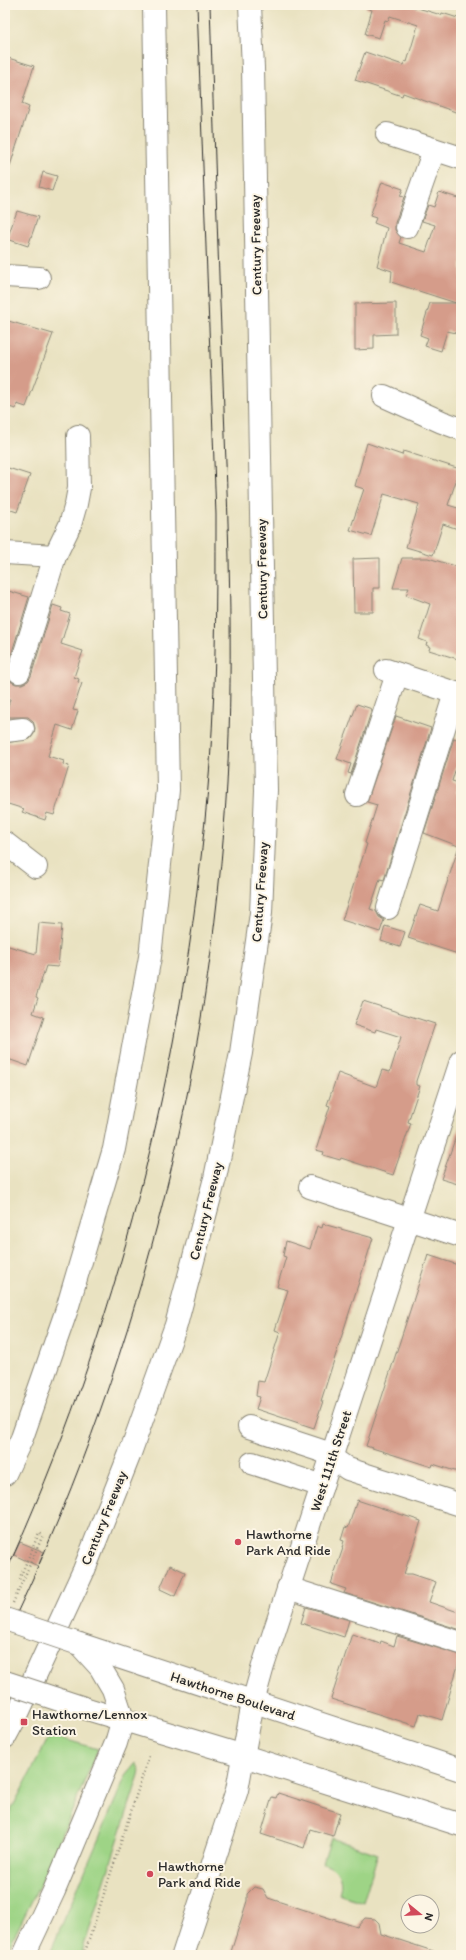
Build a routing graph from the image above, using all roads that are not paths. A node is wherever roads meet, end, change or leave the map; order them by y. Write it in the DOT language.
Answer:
graph roads {
  1 [pos="154,5"];
  2 [pos="250,5"];
  3 [pos="257,5"];
  4 [pos="253,68"];
  5 [pos="387,134"];
  6 [pos="434,150"];
  7 [pos="461,158"];
  8 [pos="408,227"];
  9 [pos="5,276"];
  10 [pos="39,278"];
  11 [pos="384,396"];
  12 [pos="461,429"];
  13 [pos="78,436"];
  14 [pos="5,554"];
  15 [pos="55,556"];
  16 [pos="19,672"];
  17 [pos="458,694"];
  18 [pos="357,795"];
  19 [pos="5,842"];
  20 [pos="36,867"];
  21 [pos="388,908"];
  22 [pos="461,1061"];
  23 [pos="310,1187"];
  24 [pos="409,1219"];
  25 [pos="461,1236"];
  26 [pos="249,1427"];
  27 [pos="332,1458"];
  28 [pos="252,1463"];
  29 [pos="5,1474"];
  30 [pos="322,1486"];
  31 [pos="461,1505"];
  32 [pos="288,1588"];
  33 [pos="8,1613"];
  34 [pos="461,1643"];
  35 [pos="104,1660"];
  36 [pos="5,1682"];
  37 [pos="253,1702"];
  38 [pos="123,1719"];
  39 [pos="5,1737"];
  40 [pos="244,1756"];
  41 [pos="461,1770"];
  42 [pos="461,1825"];
  43 [pos="24,1955"];
  44 [pos="183,1955"];
  1 -- 29 [label="main road"];
  2 -- 4 [label="main road, Century Freeway"];
  3 -- 4 [label="main road"];
  4 -- 39 [label="main road, Century Freeway"];
  5 -- 6 [label="main road"];
  6 -- 7 [label="main road"];
  6 -- 8 [label="main road"];
  9 -- 10 [label="main road"];
  11 -- 12 [label="main road"];
  13 -- 15 [label="main road"];
  14 -- 15 [label="main road"];
  15 -- 16 [label="main road"];
  17 -- 18 [label="main road"];
  17 -- 21 [label="main road"];
  19 -- 20 [label="main road"];
  22 -- 24 [label="main road, West 111th Street"];
  23 -- 24 [label="main road"];
  24 -- 25 [label="main road"];
  24 -- 27 [label="main road, West 111th Street"];
  26 -- 27 [label="main road"];
  27 -- 30 [label="main road, West 111th Street"];
  27 -- 31 [label="main road"];
  28 -- 30 [label="main road"];
  30 -- 32 [label="main road, West 111th Street"];
  32 -- 34 [label="main road"];
  32 -- 37 [label="main road, West 111th Street"];
  33 -- 35 [label="main road, bridge"];
  35 -- 37 [label="main road, Hawthorne Boulevard"];
  35 -- 38 [label="main road"];
  36 -- 38 [label="main road, bridge"];
  37 -- 40 [label="main road, West 111th Street"];
  37 -- 41 [label="main road, Hawthorne Boulevard"];
  38 -- 40 [label="main road"];
  38 -- 43 [label="main road"];
  40 -- 42 [label="main road"];
  40 -- 44 [label="main road, West 111th Street"];
}
